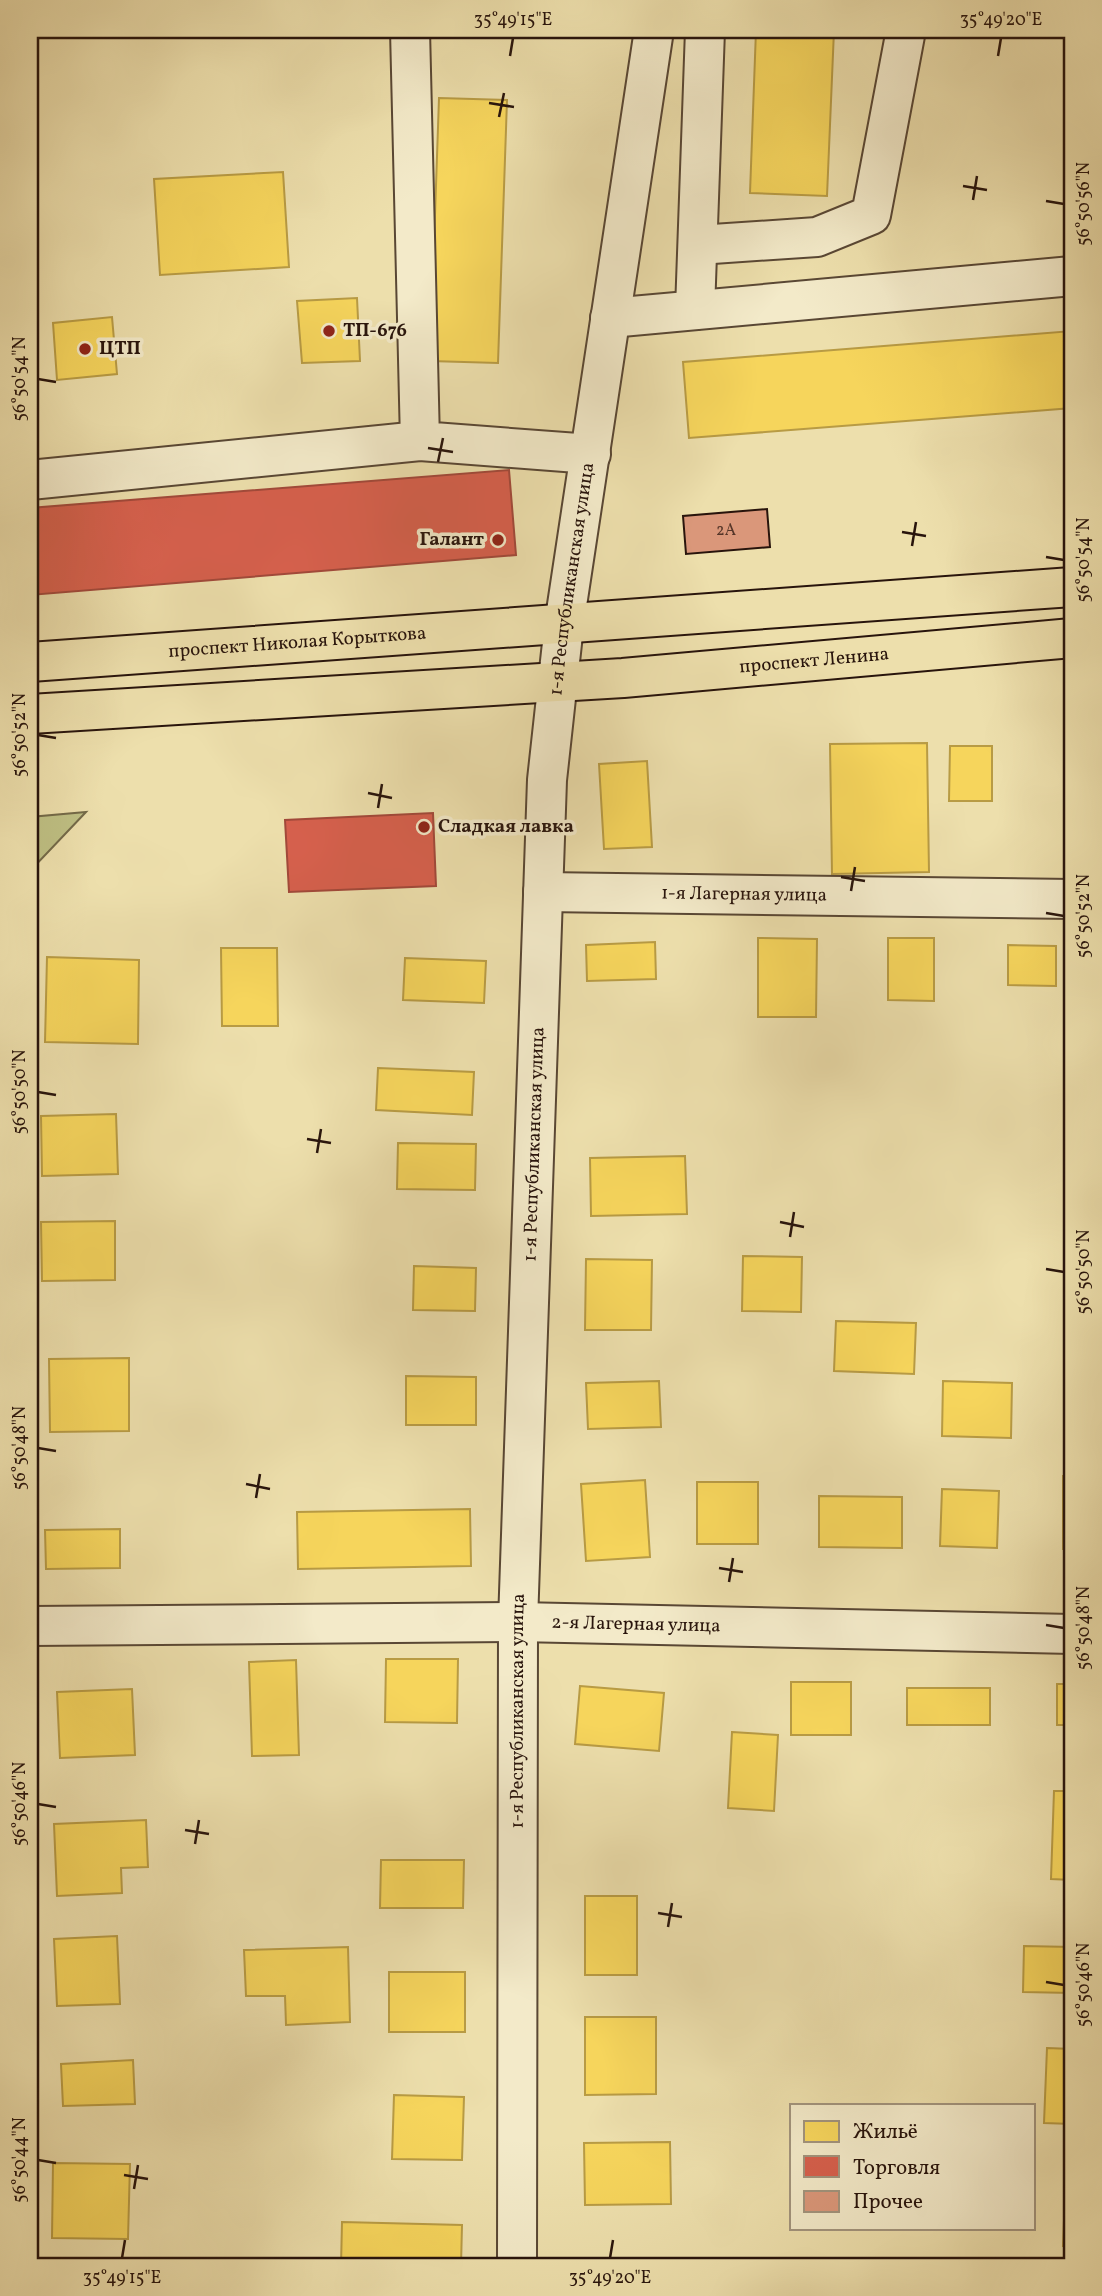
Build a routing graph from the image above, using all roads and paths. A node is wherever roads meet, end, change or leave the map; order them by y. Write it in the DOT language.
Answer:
graph roads {
  1 [pos="410,30"];
  2 [pos="654,30"];
  3 [pos="705,30"];
  4 [pos="906,30"];
  5 [pos="698,245"];
  6 [pos="1072,276"];
  7 [pos="695,310"];
  8 [pos="610,318"];
  9 [pos="420,441"];
  10 [pos="590,454"];
  11 [pos="30,480"];
  12 [pos="1072,587"];
  13 [pos="564,625"];
  14 [pos="1072,638"];
  15 [pos="30,662"];
  16 [pos="556,682"];
  17 [pos="30,714"];
  18 [pos="543,892"];
  19 [pos="1072,899"];
  20 [pos="518,1622"];
  21 [pos="30,1626"];
  22 [pos="1072,1634"];
  23 [pos="517,2266"];
  1 -- 9 [label="street"];
  2 -- 8 [label="street, 1-я Республиканская улица"];
  3 -- 5 [label="street"];
  4 -- 5 [label="street"];
  5 -- 7 [label="street"];
  6 -- 7 [label="street"];
  7 -- 8 [label="street"];
  8 -- 10 [label="street, 1-я Республиканская улица"];
  9 -- 10 [label="street"];
  9 -- 11 [label="street"];
  10 -- 13 [label="street, 1-я Республиканская улица"];
  12 -- 13 [label="main road"];
  13 -- 15 [label="main road, проспект Николая Корыткова"];
  13 -- 16 [label="street, 1-я Республиканская улица"];
  14 -- 16 [label="main road, проспект Ленина"];
  16 -- 17 [label="main road"];
  16 -- 18 [label="street, 1-я Республиканская улица"];
  18 -- 19 [label="street, 1-я Лагерная улица"];
  18 -- 20 [label="street, 1-я Республиканская улица"];
  20 -- 21 [label="street, 2-я Лагерная улица"];
  20 -- 22 [label="street, 2-я Лагерная улица"];
  20 -- 23 [label="street, 1-я Республиканская улица"];
}
